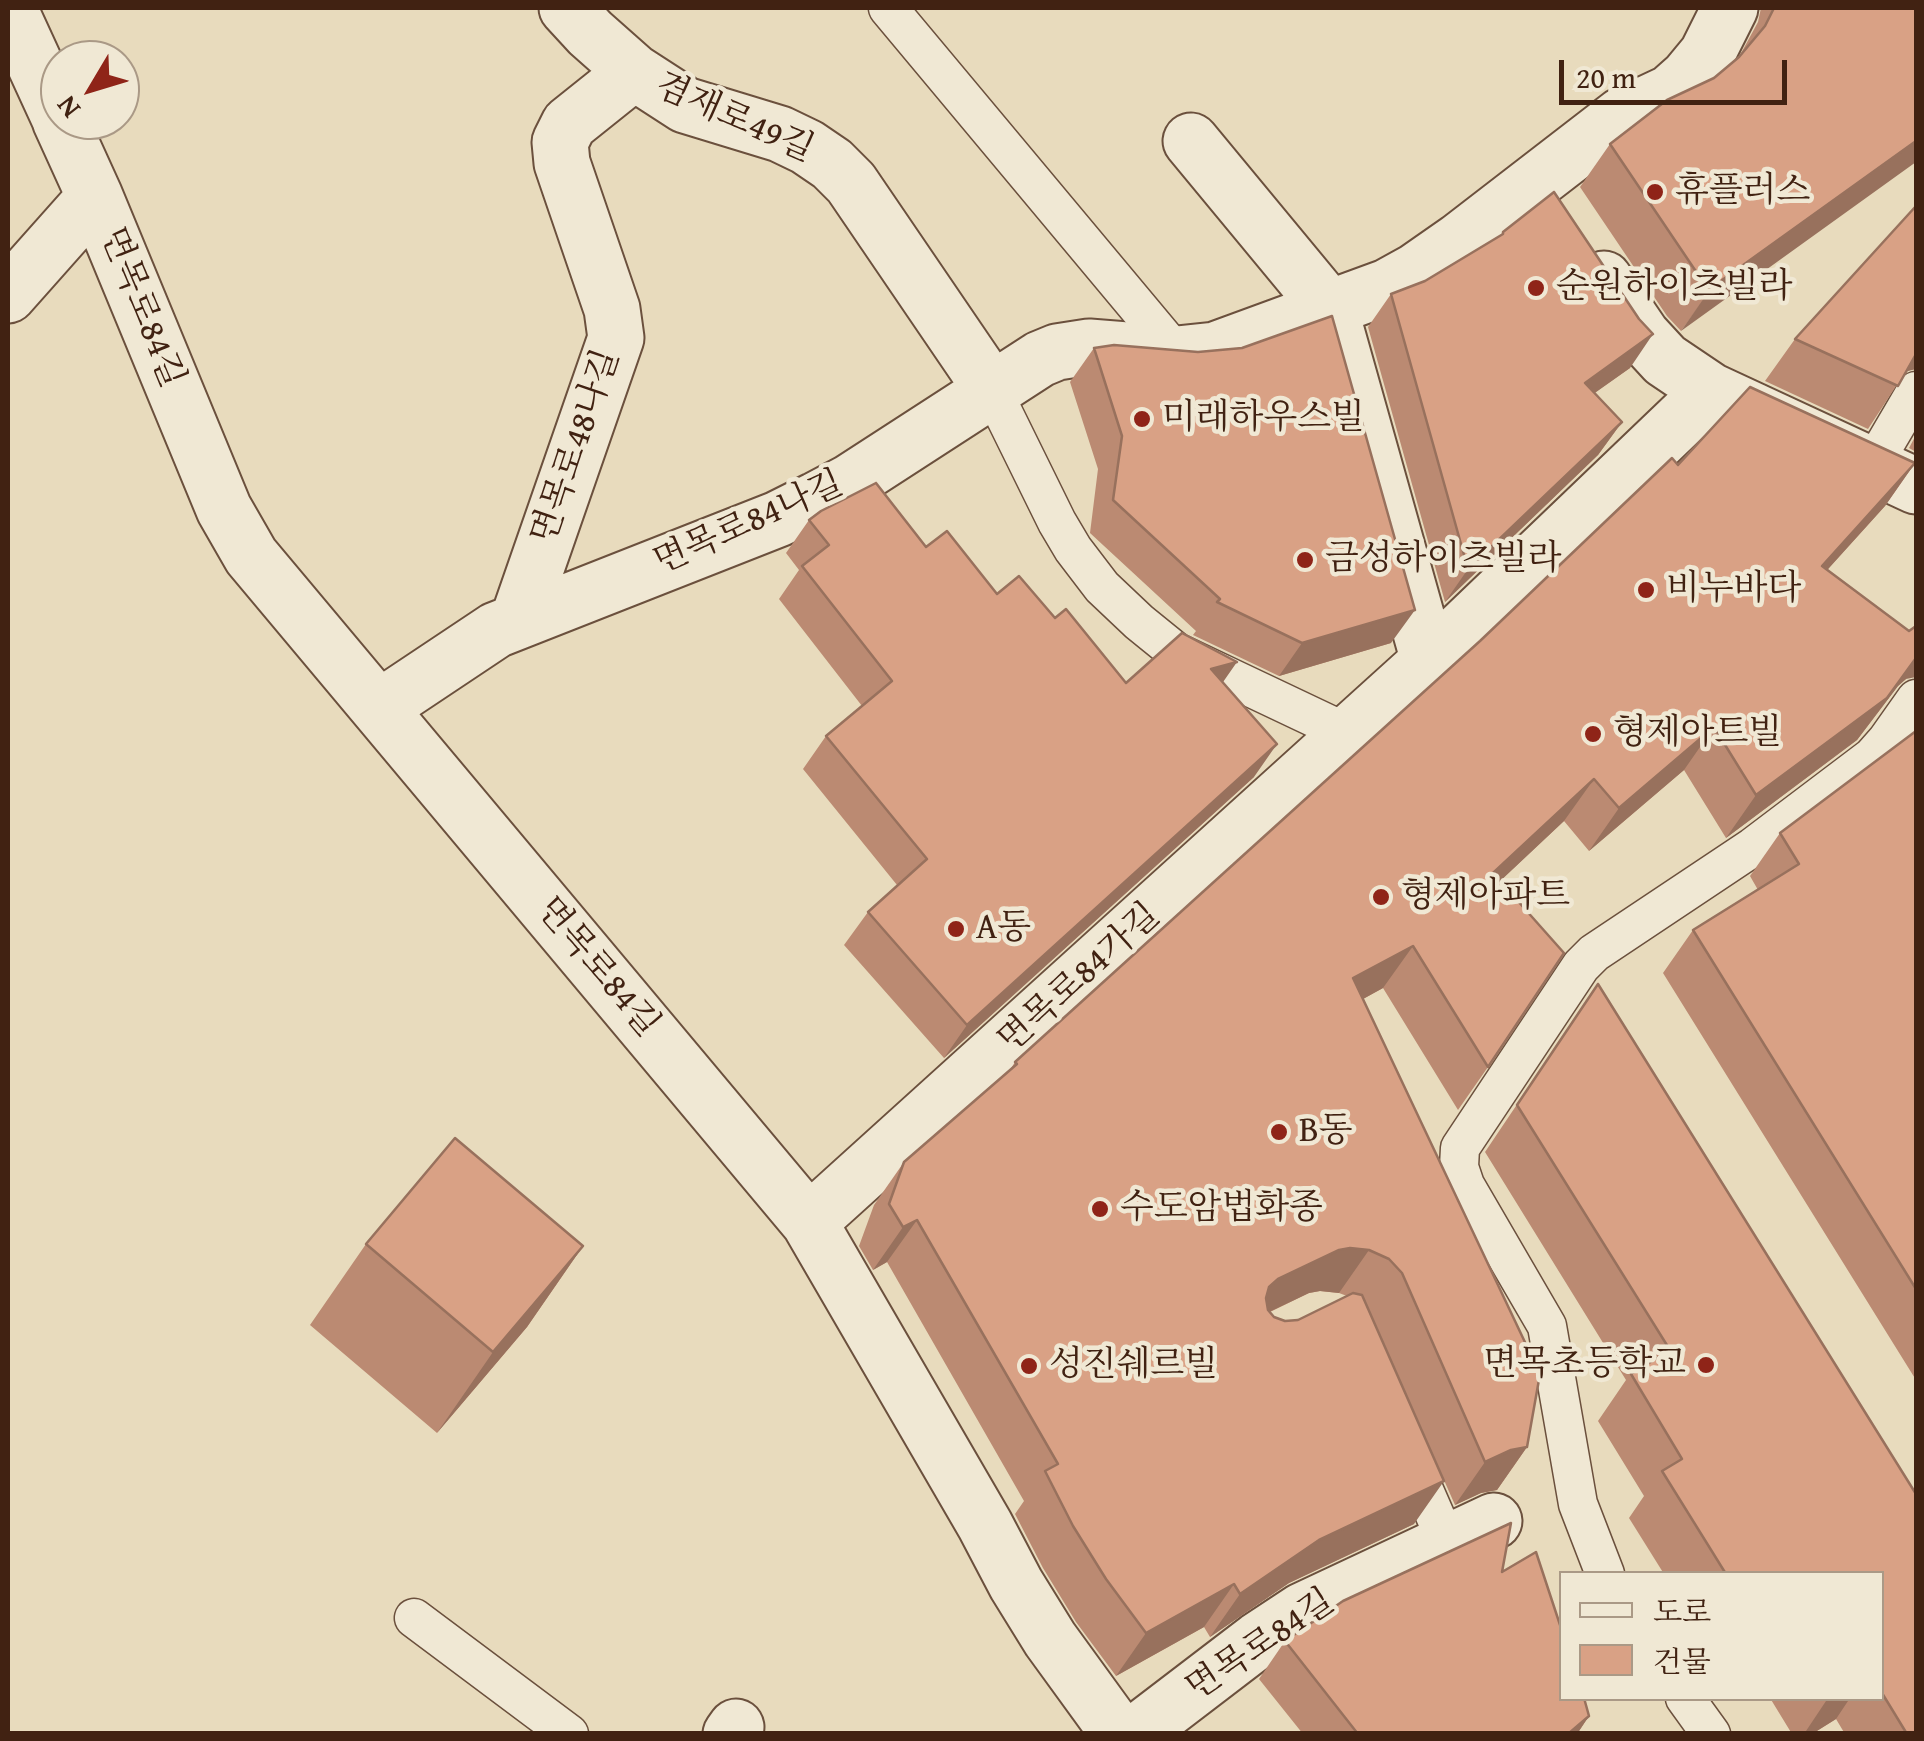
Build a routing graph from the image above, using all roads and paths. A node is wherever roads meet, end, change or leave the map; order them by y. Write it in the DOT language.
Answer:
graph roads {
  1 [pos="10,8"];
  2 [pos="567,8"];
  3 [pos="888,8"];
  4 [pos="1730,8"];
  5 [pos="634,72"];
  6 [pos="40,75"];
  7 [pos="69,140"];
  8 [pos="1191,141"];
  9 [pos="1538,180"];
  10 [pos="95,197"];
  11 [pos="8,295"];
  12 [pos="1330,309"];
  13 [pos="1176,354"];
  14 [pos="992,390"];
  15 [pos="1711,391"];
  16 [pos="1916,391"];
  17 [pos="1894,476"];
  18 [pos="518,620"];
  19 [pos="1430,661"];
  20 [pos="1916,699"];
  21 [pos="379,708"];
  22 [pos="1349,734"];
  23 [pos="809,1222"];
  24 [pos="1399,1434"];
  25 [pos="1470,1532"];
  26 [pos="1605,1571"];
  27 [pos="414,1618"];
  28 [pos="1688,1701"];
  29 [pos="570,1734"];
  30 [pos="1118,1734"];
  31 [pos="1135,1734"];
  32 [pos="1711,1734"];
  1 -- 6 [label="street, 면목로84길"];
  2 -- 5 [label="street, 겸재로49길"];
  3 -- 13 [label="lane"];
  4 -- 9 [label="street, 면목로84나길"];
  5 -- 14 [label="street, 겸재로49길"];
  5 -- 18 [label="street, 면목로48나길"];
  7 -- 10 [label="street, 면목로84길"];
  8 -- 12 [label="street"];
  9 -- 12 [label="street, 면목로84나길"];
  9 -- 15 [label="street"];
  10 -- 11 [label="street, 면목로84길"];
  10 -- 21 [label="street, 면목로84길"];
  12 -- 13 [label="street, 면목로84나길"];
  12 -- 19 [label="street"];
  13 -- 14 [label="street, 면목로84나길"];
  14 -- 18 [label="street, 면목로84나길"];
  14 -- 22 [label="lane"];
  15 -- 17 [label="street"];
  15 -- 19 [label="street, 면목로84가길"];
  16 -- 17 [label="lane"];
  18 -- 21 [label="street, 면목로84나길"];
  19 -- 22 [label="street, 면목로84가길"];
  20 -- 26 [label="lane"];
  21 -- 23 [label="street, 면목로84길"];
  22 -- 23 [label="street, 면목로84가길"];
  23 -- 30 [label="street, 면목로84길"];
  24 -- 25 [label="lane, 면목로84길"];
  25 -- 31 [label="street, 면목로84길"];
  27 -- 29 [label="lane"];
  28 -- 32 [label="lane"];
}
